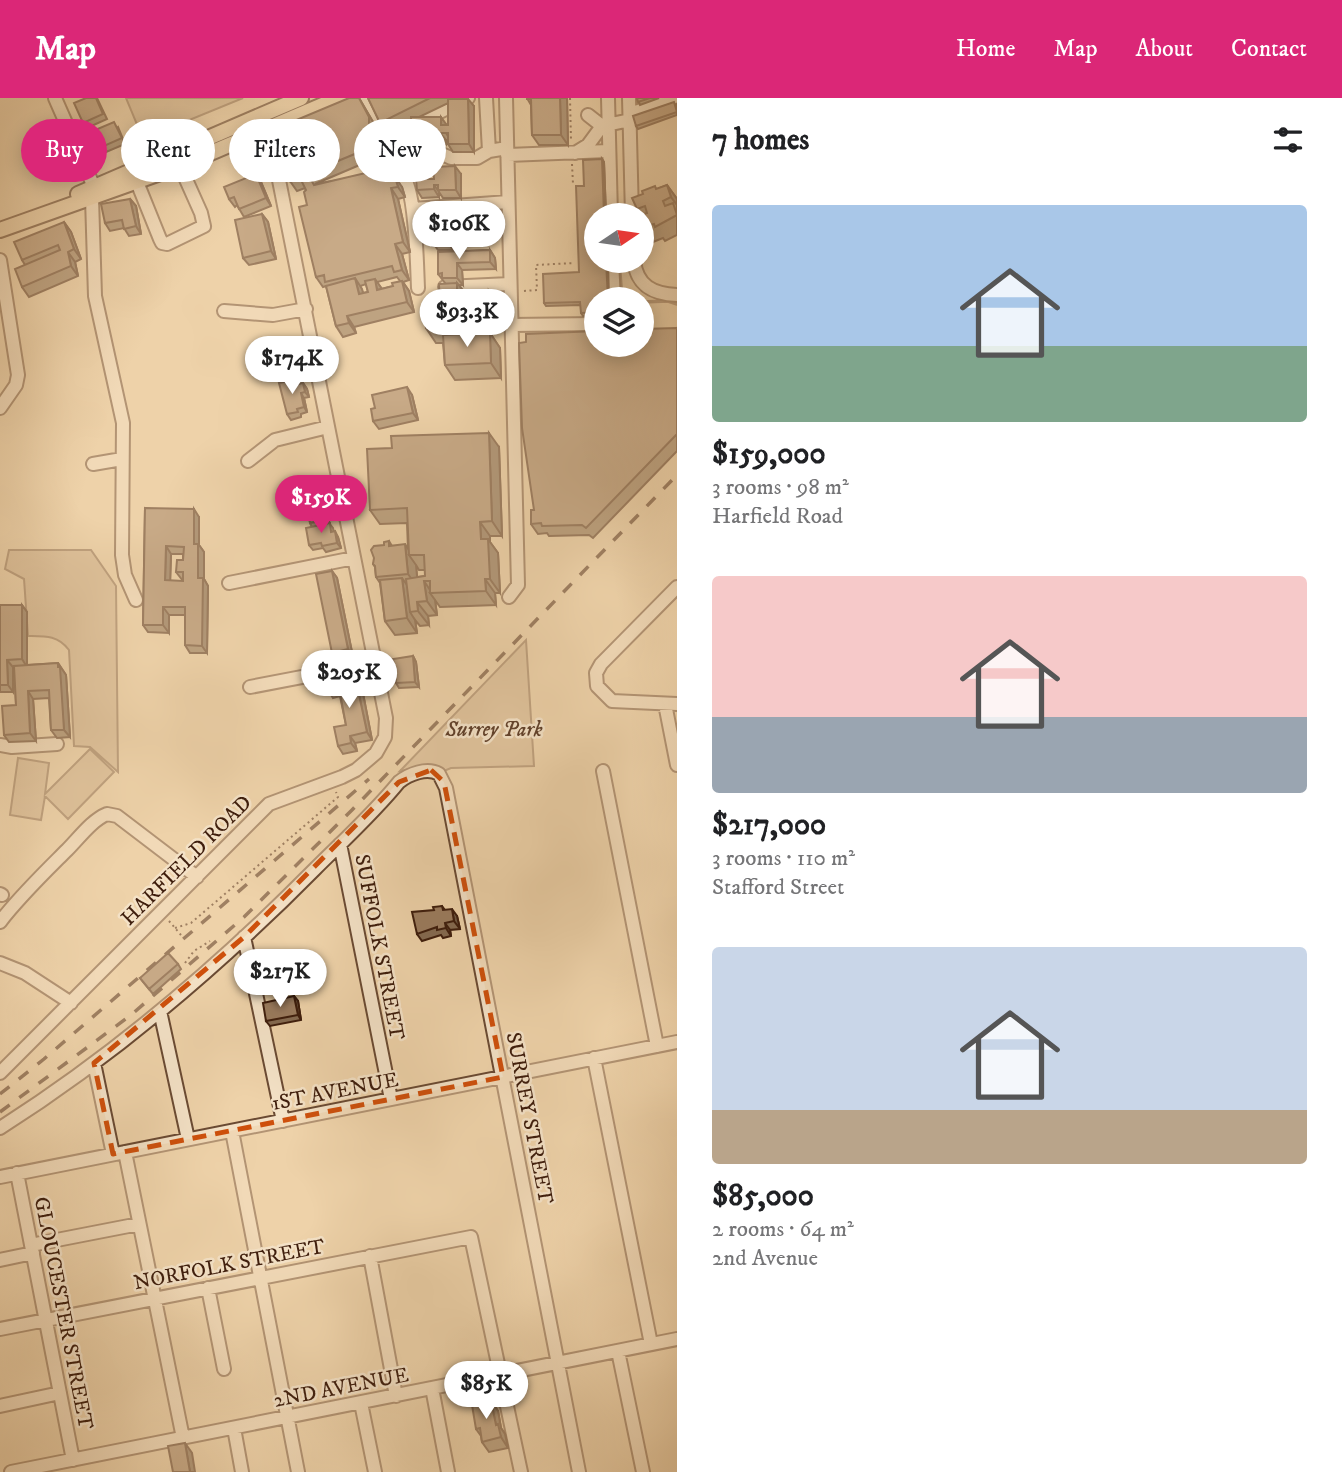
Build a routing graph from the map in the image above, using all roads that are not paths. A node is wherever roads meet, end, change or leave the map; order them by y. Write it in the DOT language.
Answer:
graph roads {
  1 [pos="55,98"];
  2 [pos="302,98"];
  3 [pos="340,98"];
  4 [pos="365,98"];
  5 [pos="468,98"];
  6 [pos="486,98"];
  7 [pos="506,98"];
  8 [pos="607,98"];
  9 [pos="629,98"];
  10 [pos="675,98"];
  11 [pos="588,116"];
  12 [pos="630,117"];
  13 [pos="270,119"];
  14 [pos="277,119"];
  15 [pos="376,119"];
  16 [pos="425,119"];
  17 [pos="605,125"];
  18 [pos="229,137"];
  19 [pos="572,150"];
  20 [pos="489,151"];
  21 [pos="608,151"];
  22 [pos="507,152"];
  23 [pos="446,156"];
  24 [pos="137,182"];
  25 [pos="187,182"];
  26 [pos="280,182"];
  27 [pos="408,182"];
  28 [pos="93,193"];
  29 [pos="508,202"];
  30 [pos="610,203"];
  31 [pos="632,203"];
  32 [pos="412,209"];
  33 [pos="4,228"];
  34 [pos="0,260"];
  35 [pos="636,273"];
  36 [pos="418,288"];
  37 [pos="510,288"];
  38 [pos="677,295"];
  39 [pos="441,302"];
  40 [pos="306,309"];
  41 [pos="224,311"];
  42 [pos="511,324"];
  43 [pos="584,324"];
  44 [pos="0,408"];
  45 [pos="514,424"];
  46 [pos="500,425"];
  47 [pos="328,427"];
  48 [pos="122,459"];
  49 [pos="248,461"];
  50 [pos="93,464"];
  51 [pos="354,558"];
  52 [pos="229,583"];
  53 [pos="677,587"];
  54 [pos="509,597"];
  55 [pos="136,600"];
  56 [pos="375,663"];
  57 [pos="250,687"];
  58 [pos="671,704"];
  59 [pos="57,744"];
  60 [pos="0,745"];
  61 [pos="677,765"];
  62 [pos="603,771"];
  63 [pos="340,844"];
  64 [pos="197,877"];
  65 [pos="0,922"];
  66 [pos="244,937"];
  67 [pos="0,963"];
  68 [pos="71,1003"];
  69 [pos="160,1011"];
  70 [pos="677,1042"];
  71 [pos="656,1046"];
  72 [pos="594,1058"];
  73 [pos="94,1063"];
  74 [pos="0,1073"];
  75 [pos="503,1077"];
  76 [pos="391,1099"];
  77 [pos="283,1121"];
  78 [pos="0,1128"];
  79 [pos="232,1131"];
  80 [pos="188,1139"];
  81 [pos="119,1153"];
  82 [pos="17,1174"];
  83 [pos="0,1177"];
  84 [pos="139,1224"];
  85 [pos="32,1249"];
  86 [pos="370,1256"];
  87 [pos="0,1260"];
  88 [pos="262,1277"];
  89 [pos="208,1288"];
  90 [pos="153,1299"];
  91 [pos="46,1321"];
  92 [pos="0,1329"];
  93 [pos="677,1339"];
  94 [pos="651,1344"];
  95 [pos="618,1351"];
  96 [pos="559,1363"];
  97 [pos="224,1369"];
  98 [pos="501,1375"];
  99 [pos="432,1388"];
  100 [pos="60,1393"];
  101 [pos="396,1396"];
  102 [pos="361,1403"];
  103 [pos="0,1406"];
  104 [pos="288,1417"];
  105 [pos="234,1428"];
  106 [pos="183,1438"];
  107 [pos="73,1460"];
  108 [pos="11,1472"];
  109 [pos="242,1472"];
  110 [pos="299,1472"];
  111 [pos="375,1472"];
  112 [pos="448,1472"];
  113 [pos="521,1472"];
  114 [pos="579,1472"];
  115 [pos="643,1472"];
  1 -- 28 [label="street"];
  2 -- 13 [label="main road"];
  3 -- 14 [label="main road"];
  4 -- 15 [label="street"];
  5 -- 16 [label="street"];
  6 -- 20 [label="street"];
  7 -- 22 [label="street"];
  8 -- 17 [label="street"];
  9 -- 12 [label="street"];
  10 -- 12 [label="street"];
  11 -- 17 [label="street"];
  12 -- 17 [label="street"];
  12 -- 31 [label="street"];
  17 -- 19 [label="street"];
  17 -- 21 [label="street"];
  18 -- 28 [label="main road"];
  19 -- 21 [label="street"];
  19 -- 22 [label="street"];
  20 -- 22 [label="street"];
  20 -- 23 [label="street"];
  21 -- 30 [label="street"];
  22 -- 29 [label="street"];
  24 -- 25 [label="street"];
  24 -- 28 [label="main road"];
  26 -- 40 [label="street, HARFIELD ROAD"];
  27 -- 32 [label="street"];
  28 -- 33 [label="main road"];
  28 -- 48 [label="street"];
  29 -- 32 [label="street"];
  29 -- 37 [label="street"];
  32 -- 36 [label="street"];
  34 -- 44 [label="street"];
  35 -- 38 [label="street"];
  37 -- 39 [label="street"];
  37 -- 42 [label="street"];
  40 -- 41 [label="street"];
  40 -- 47 [label="street, HARFIELD ROAD"];
  42 -- 43 [label="street"];
  42 -- 45 [label="street"];
  45 -- 46 [label="street"];
  45 -- 54 [label="street"];
  47 -- 49 [label="street"];
  47 -- 51 [label="street, HARFIELD ROAD"];
  48 -- 50 [label="street"];
  48 -- 55 [label="street"];
  51 -- 52 [label="street"];
  51 -- 56 [label="street, HARFIELD ROAD"];
  53 -- 58 [label="street"];
  56 -- 57 [label="street"];
  56 -- 64 [label="street, HARFIELD ROAD"];
  58 -- 61 [label="street"];
  59 -- 60 [label="street"];
  62 -- 71 [label="street"];
  63 -- 66 [label="street"];
  63 -- 75 [label="street, SURREY STREET"];
  63 -- 76 [label="street, SUFFOLK STREET"];
  64 -- 65 [label="street"];
  64 -- 68 [label="street, HARFIELD ROAD"];
  66 -- 69 [label="street"];
  66 -- 77 [label="street"];
  67 -- 68 [label="street"];
  68 -- 74 [label="street, HARFIELD ROAD"];
  69 -- 73 [label="street"];
  69 -- 80 [label="street"];
  70 -- 71 [label="street, 1ST AVENUE"];
  71 -- 72 [label="street, 1ST AVENUE"];
  72 -- 75 [label="street, 1ST AVENUE"];
  72 -- 94 [label="street"];
  73 -- 78 [label="street"];
  73 -- 81 [label="street"];
  75 -- 76 [label="street, 1ST AVENUE"];
  75 -- 96 [label="street, SURREY STREET"];
  76 -- 77 [label="street, 1ST AVENUE"];
  77 -- 79 [label="street, 1ST AVENUE"];
  79 -- 80 [label="street, 1ST AVENUE"];
  79 -- 88 [label="street"];
  80 -- 81 [label="street, 1ST AVENUE"];
  81 -- 82 [label="street, 1ST AVENUE"];
  81 -- 84 [label="street"];
  82 -- 83 [label="street, 1ST AVENUE"];
  82 -- 85 [label="street, GLOUCESTER STREET"];
  84 -- 85 [label="street"];
  84 -- 90 [label="street"];
  85 -- 87 [label="street"];
  85 -- 91 [label="street, GLOUCESTER STREET"];
  86 -- 88 [label="street, NORFOLK STREET"];
  86 -- 98 [label="street, NORFOLK STREET"];
  86 -- 101 [label="street"];
  88 -- 89 [label="street, NORFOLK STREET"];
  88 -- 104 [label="street"];
  89 -- 90 [label="street, NORFOLK STREET"];
  89 -- 97 [label="street"];
  90 -- 91 [label="street, NORFOLK STREET"];
  90 -- 106 [label="street"];
  91 -- 92 [label="street, NORFOLK STREET"];
  91 -- 100 [label="street, GLOUCESTER STREET"];
  93 -- 94 [label="street, 2ND AVENUE"];
  94 -- 95 [label="street, 2ND AVENUE"];
  95 -- 96 [label="street, 2ND AVENUE"];
  95 -- 115 [label="street"];
  96 -- 98 [label="street, 2ND AVENUE"];
  96 -- 114 [label="street, SURREY STREET"];
  98 -- 99 [label="street, 2ND AVENUE"];
  98 -- 113 [label="street"];
  99 -- 101 [label="street, 2ND AVENUE"];
  99 -- 112 [label="street"];
  100 -- 103 [label="street"];
  100 -- 107 [label="street, GLOUCESTER STREET"];
  101 -- 102 [label="street, 2ND AVENUE"];
  102 -- 104 [label="street, 2ND AVENUE"];
  102 -- 111 [label="street"];
  104 -- 105 [label="street, 2ND AVENUE"];
  104 -- 110 [label="street"];
  105 -- 106 [label="street, 2ND AVENUE"];
  105 -- 109 [label="street"];
  106 -- 107 [label="street, 2ND AVENUE"];
  107 -- 108 [label="street, 2ND AVENUE"];
}
